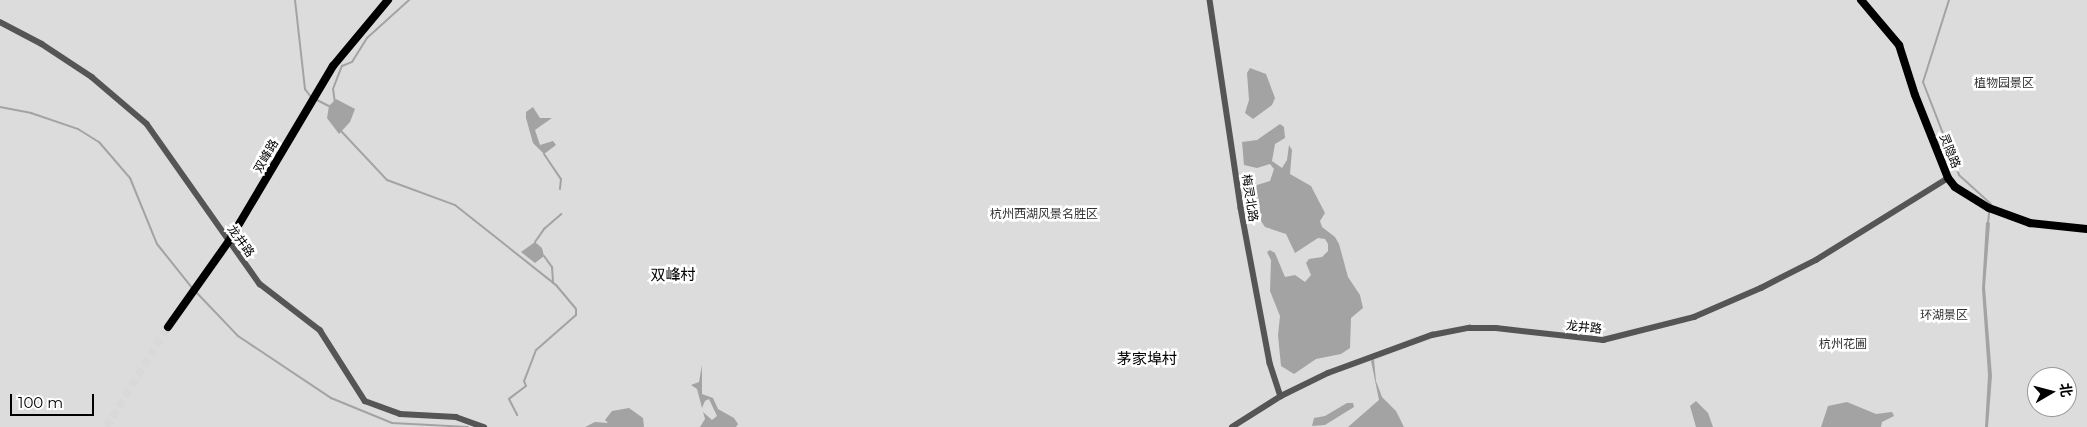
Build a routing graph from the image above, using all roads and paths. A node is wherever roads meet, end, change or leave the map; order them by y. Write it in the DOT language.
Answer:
graph roads {
  1 [pos="388,0"];
  2 [pos="1210,0"];
  3 [pos="1860,0"];
  4 [pos="0,22"];
  5 [pos="1948,178"];
  6 [pos="2087,229"];
  7 [pos="228,240"];
  8 [pos="168,327"];
  9 [pos="1281,396"];
  10 [pos="484,427"];
  11 [pos="1232,427"];
  1 -- 7 [label="main road, 双峰路"];
  2 -- 9 [label="street, 梅灵北路"];
  3 -- 5 [label="main road, 灵隐路"];
  4 -- 7 [label="street, 龙井路"];
  5 -- 6 [label="main road, 灵隐路"];
  5 -- 9 [label="street, 龙井路"];
  7 -- 8 [label="main road, 双峰路"];
  7 -- 10 [label="street, 龙井路"];
  9 -- 11 [label="street, 龙井路"];
}
